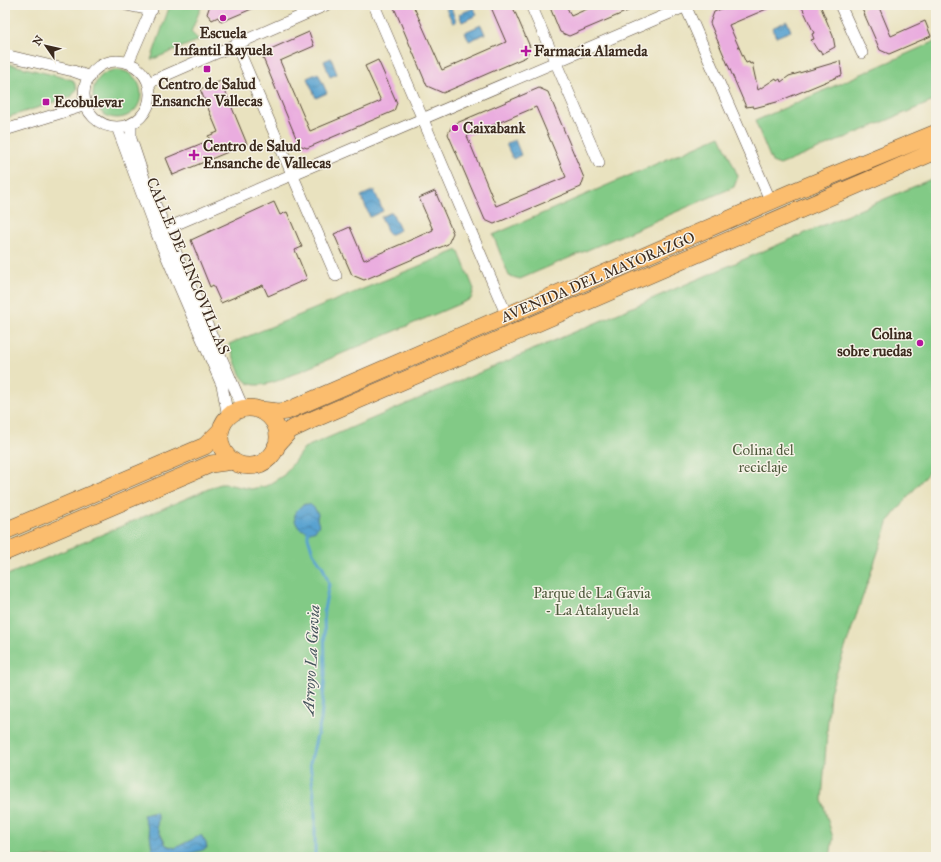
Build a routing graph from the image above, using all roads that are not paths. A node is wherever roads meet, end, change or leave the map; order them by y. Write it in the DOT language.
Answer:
graph roads {
  1 [pos="127,5"];
  2 [pos="326,5"];
  3 [pos="374,5"];
  4 [pos="531,5"];
  5 [pos="840,5"];
  6 [pos="686,6"];
  7 [pos="152,8"];
  8 [pos="236,44"];
  9 [pos="862,52"];
  10 [pos="5,54"];
  11 [pos="555,62"];
  12 [pos="128,63"];
  13 [pos="90,77"];
  14 [pos="148,83"];
  15 [pos="86,105"];
  16 [pos="423,119"];
  17 [pos="131,124"];
  18 [pos="117,127"];
  19 [pos="5,130"];
  20 [pos="936,133"];
  21 [pos="936,151"];
  22 [pos="599,163"];
  23 [pos="292,174"];
  24 [pos="771,202"];
  25 [pos="165,229"];
  26 [pos="336,276"];
  27 [pos="506,316"];
  28 [pos="252,409"];
  29 [pos="224,424"];
  30 [pos="276,446"];
  31 [pos="233,461"];
  32 [pos="5,531"];
  33 [pos="5,552"];
  1 -- 7 [label="street"];
  2 -- 8 [label="street"];
  3 -- 16 [label="street"];
  4 -- 11 [label="street"];
  5 -- 9 [label="street"];
  6 -- 11 [label="street"];
  6 -- 24 [label="street"];
  7 -- 12 [label="street"];
  8 -- 14 [label="street"];
  8 -- 23 [label="street"];
  10 -- 13 [label="street"];
  11 -- 16 [label="street"];
  11 -- 22 [label="street"];
  12 -- 13 [label="street"];
  12 -- 14 [label="street"];
  13 -- 15 [label="street"];
  14 -- 17 [label="street"];
  15 -- 18 [label="street"];
  15 -- 19 [label="street"];
  16 -- 23 [label="street"];
  16 -- 27 [label="street"];
  17 -- 18 [label="street"];
  17 -- 25 [label="street, CALLE DE CINCOVILLAS"];
  18 -- 29 [label="street, CALLE DE CINCOVILLAS"];
  20 -- 24 [label="main road, AVENIDA DEL MAYORAZGO"];
  21 -- 30 [label="main road, AVENIDA DEL MAYORAZGO"];
  23 -- 25 [label="street"];
  23 -- 26 [label="street"];
  24 -- 27 [label="main road, AVENIDA DEL MAYORAZGO"];
  25 -- 28 [label="street, CALLE DE CINCOVILLAS"];
  27 -- 28 [label="main road, AVENIDA DEL MAYORAZGO"];
  28 -- 29 [label="main road"];
  28 -- 30 [label="main road"];
  29 -- 31 [label="main road"];
  29 -- 32 [label="main road"];
  30 -- 31 [label="main road"];
  31 -- 33 [label="main road"];
}
